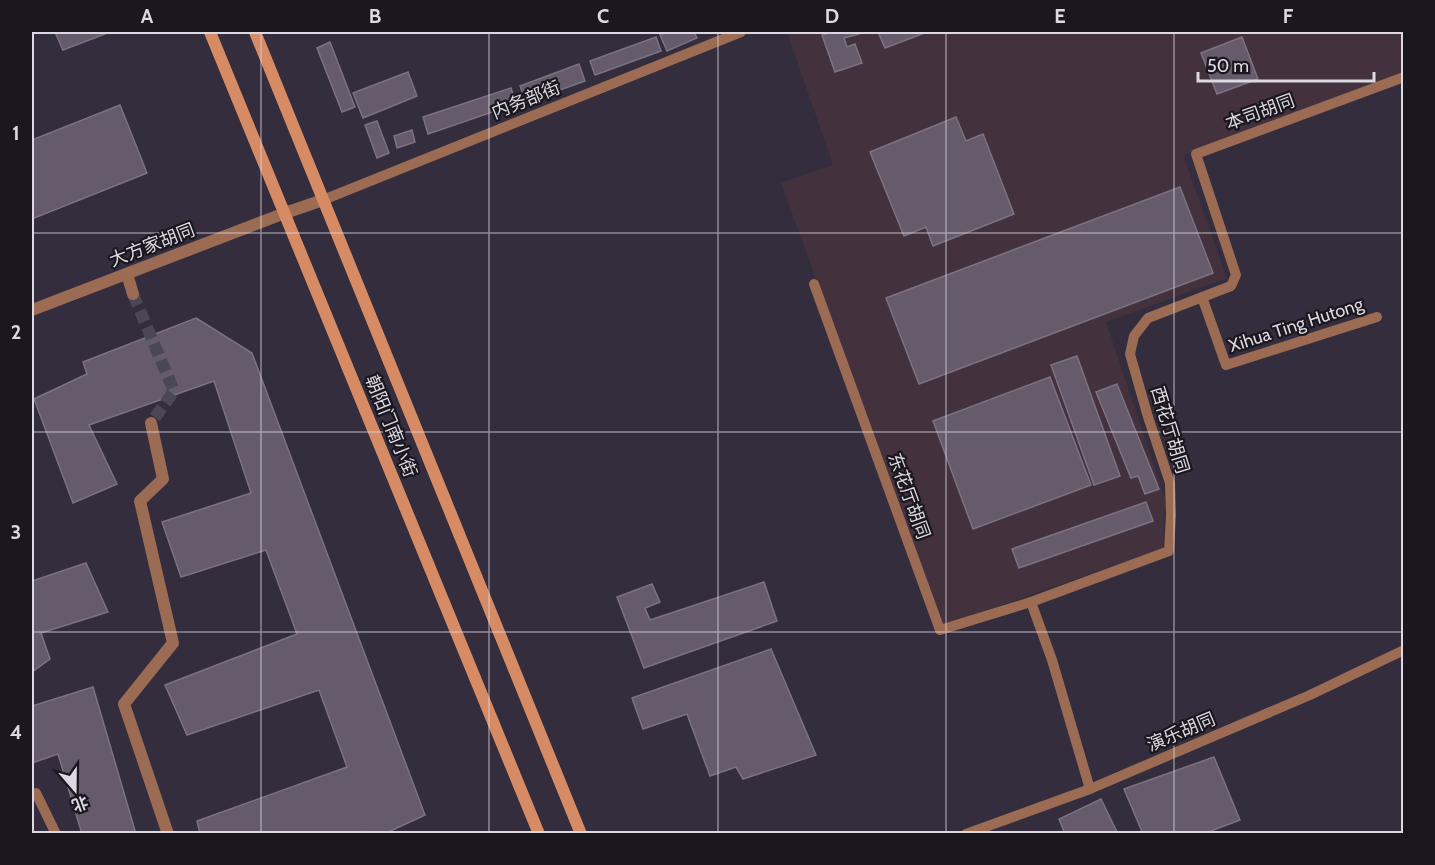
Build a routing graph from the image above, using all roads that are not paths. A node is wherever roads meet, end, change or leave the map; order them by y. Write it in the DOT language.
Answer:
graph roads {
  1 [pos="210,32"];
  2 [pos="255,32"];
  3 [pos="741,32"];
  4 [pos="1404,76"];
  5 [pos="1196,154"];
  6 [pos="323,200"];
  7 [pos="285,213"];
  8 [pos="128,274"];
  9 [pos="814,284"];
  10 [pos="133,294"];
  11 [pos="1202,297"];
  12 [pos="32,310"];
  13 [pos="1377,317"];
  14 [pos="151,423"];
  15 [pos="1031,602"];
  16 [pos="1404,650"];
  17 [pos="1090,789"];
  18 [pos="32,794"];
  19 [pos="56,834"];
  20 [pos="168,834"];
  21 [pos="539,834"];
  22 [pos="581,834"];
  23 [pos="966,834"];
  1 -- 7 [label="main road, 朝阳门南小街"];
  2 -- 6 [label="main road, 朝阳门南小街"];
  3 -- 6 [label="lane, 内务部街"];
  4 -- 5 [label="lane, 本司胡同"];
  5 -- 11 [label="lane, 西花厅胡同"];
  6 -- 7 [label="street, 大方家胡同"];
  6 -- 22 [label="main road, 朝阳门南小街"];
  7 -- 8 [label="street, 大方家胡同"];
  7 -- 21 [label="main road, 朝阳门南小街"];
  8 -- 10 [label="street"];
  8 -- 12 [label="street, 大方家胡同"];
  9 -- 15 [label="lane, 东花厅胡同"];
  11 -- 13 [label="lane, Xihua Ting Hutong"];
  11 -- 15 [label="lane, 西花厅胡同"];
  14 -- 20 [label="street"];
  15 -- 17 [label="lane"];
  16 -- 17 [label="lane, 演乐胡同"];
  17 -- 23 [label="lane, 演乐胡同"];
  18 -- 19 [label="lane"];
}
